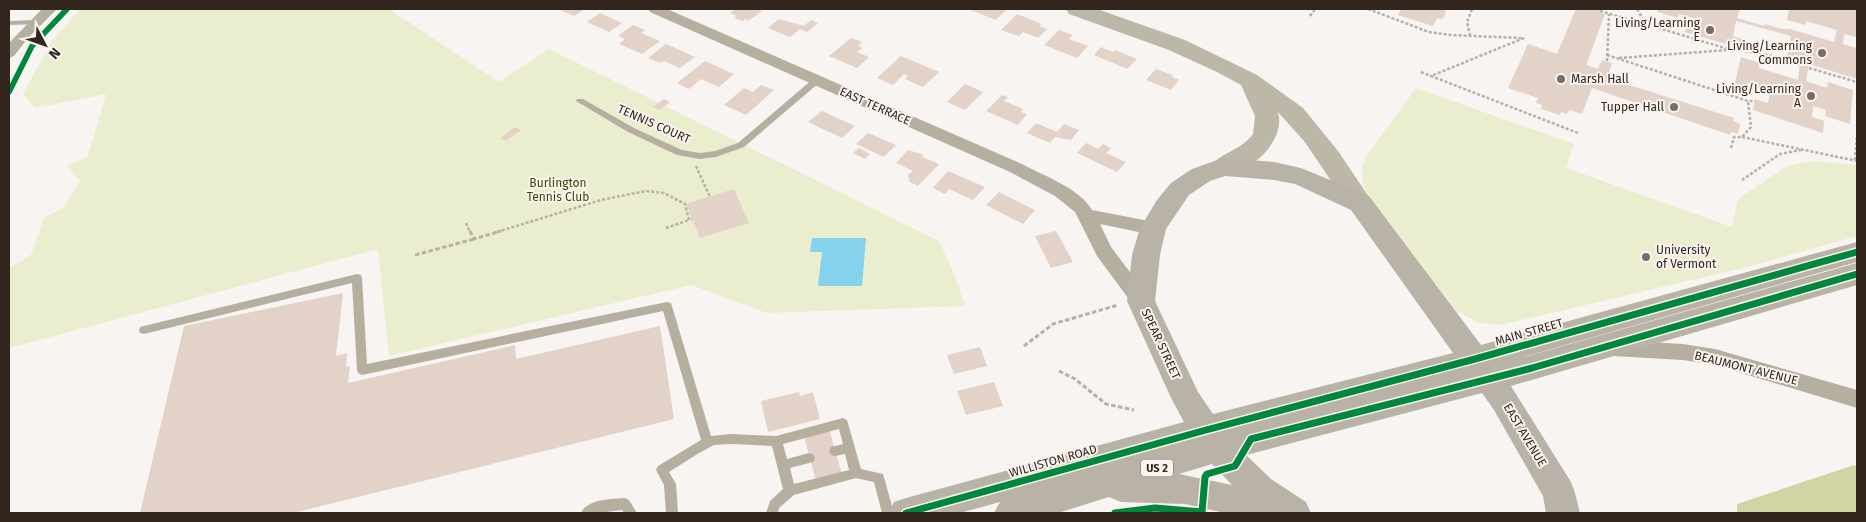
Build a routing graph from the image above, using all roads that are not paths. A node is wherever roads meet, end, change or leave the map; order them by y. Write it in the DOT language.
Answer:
graph roads {
  1 [pos="50,9"];
  2 [pos="655,9"];
  3 [pos="1092,11"];
  4 [pos="36,22"];
  5 [pos="9,23"];
  6 [pos="9,53"];
  7 [pos="817,80"];
  8 [pos="1250,80"];
  9 [pos="580,101"];
  10 [pos="1223,167"];
  11 [pos="1360,203"];
  12 [pos="1087,215"];
  13 [pos="1153,228"];
  14 [pos="1857,252"];
  15 [pos="1857,274"];
  16 [pos="1129,303"];
  17 [pos="144,330"];
  18 [pos="1602,347"];
  19 [pos="1483,369"];
  20 [pos="1857,399"];
  21 [pos="1212,439"];
  22 [pos="776,441"];
  23 [pos="707,442"];
  24 [pos="850,448"];
  25 [pos="835,451"];
  26 [pos="809,458"];
  27 [pos="782,465"];
  28 [pos="856,473"];
  29 [pos="1095,487"];
  30 [pos="790,491"];
  31 [pos="1566,506"];
  32 [pos="587,513"];
  33 [pos="631,513"];
  34 [pos="672,513"];
  35 [pos="772,513"];
  36 [pos="888,513"];
  37 [pos="906,513"];
  38 [pos="1011,513"];
  39 [pos="1288,513"];
  40 [pos="1294,513"];
  1 -- 4 [label="street"];
  2 -- 7 [label="street, EAST TERRACE"];
  3 -- 8 [label="main road, SPEAR STREET"];
  4 -- 5 [label="lane"];
  4 -- 6 [label="street"];
  7 -- 9 [label="lane, TENNIS COURT"];
  7 -- 12 [label="street, EAST TERRACE"];
  8 -- 10 [label="main road, SPEAR STREET"];
  8 -- 11 [label="main road, SPEAR STREET"];
  10 -- 11 [label="main road, SPEAR STREET"];
  10 -- 13 [label="main road, SPEAR STREET"];
  11 -- 19 [label="main road, SPEAR STREET"];
  12 -- 13 [label="street"];
  12 -- 16 [label="street, EAST TERRACE"];
  13 -- 16 [label="main road, SPEAR STREET"];
  14 -- 19 [label="main road, MAIN STREET / US 2"];
  15 -- 18 [label="main road, MAIN STREET / US 2"];
  16 -- 21 [label="main road, SPEAR STREET"];
  17 -- 23 [label="lane"];
  18 -- 19 [label="main road, MAIN STREET / US 2"];
  18 -- 20 [label="street, BEAUMONT AVENUE"];
  19 -- 21 [label="main road, MAIN STREET / US 2"];
  19 -- 31 [label="main road, EAST AVENUE"];
  21 -- 29 [label="main road, US 2"];
  21 -- 37 [label="main road, WILLISTON ROAD / US 2"];
  21 -- 40 [label="main road"];
  22 -- 23 [label="lane"];
  22 -- 24 [label="lane"];
  22 -- 27 [label="lane"];
  23 -- 34 [label="lane"];
  24 -- 25 [label="lane"];
  24 -- 28 [label="lane"];
  26 -- 27 [label="lane"];
  27 -- 30 [label="lane"];
  28 -- 30 [label="lane"];
  28 -- 36 [label="lane"];
  29 -- 38 [label="main road, US 2"];
  29 -- 39 [label="main road"];
  30 -- 35 [label="lane"];
  32 -- 33 [label="lane"];
}
